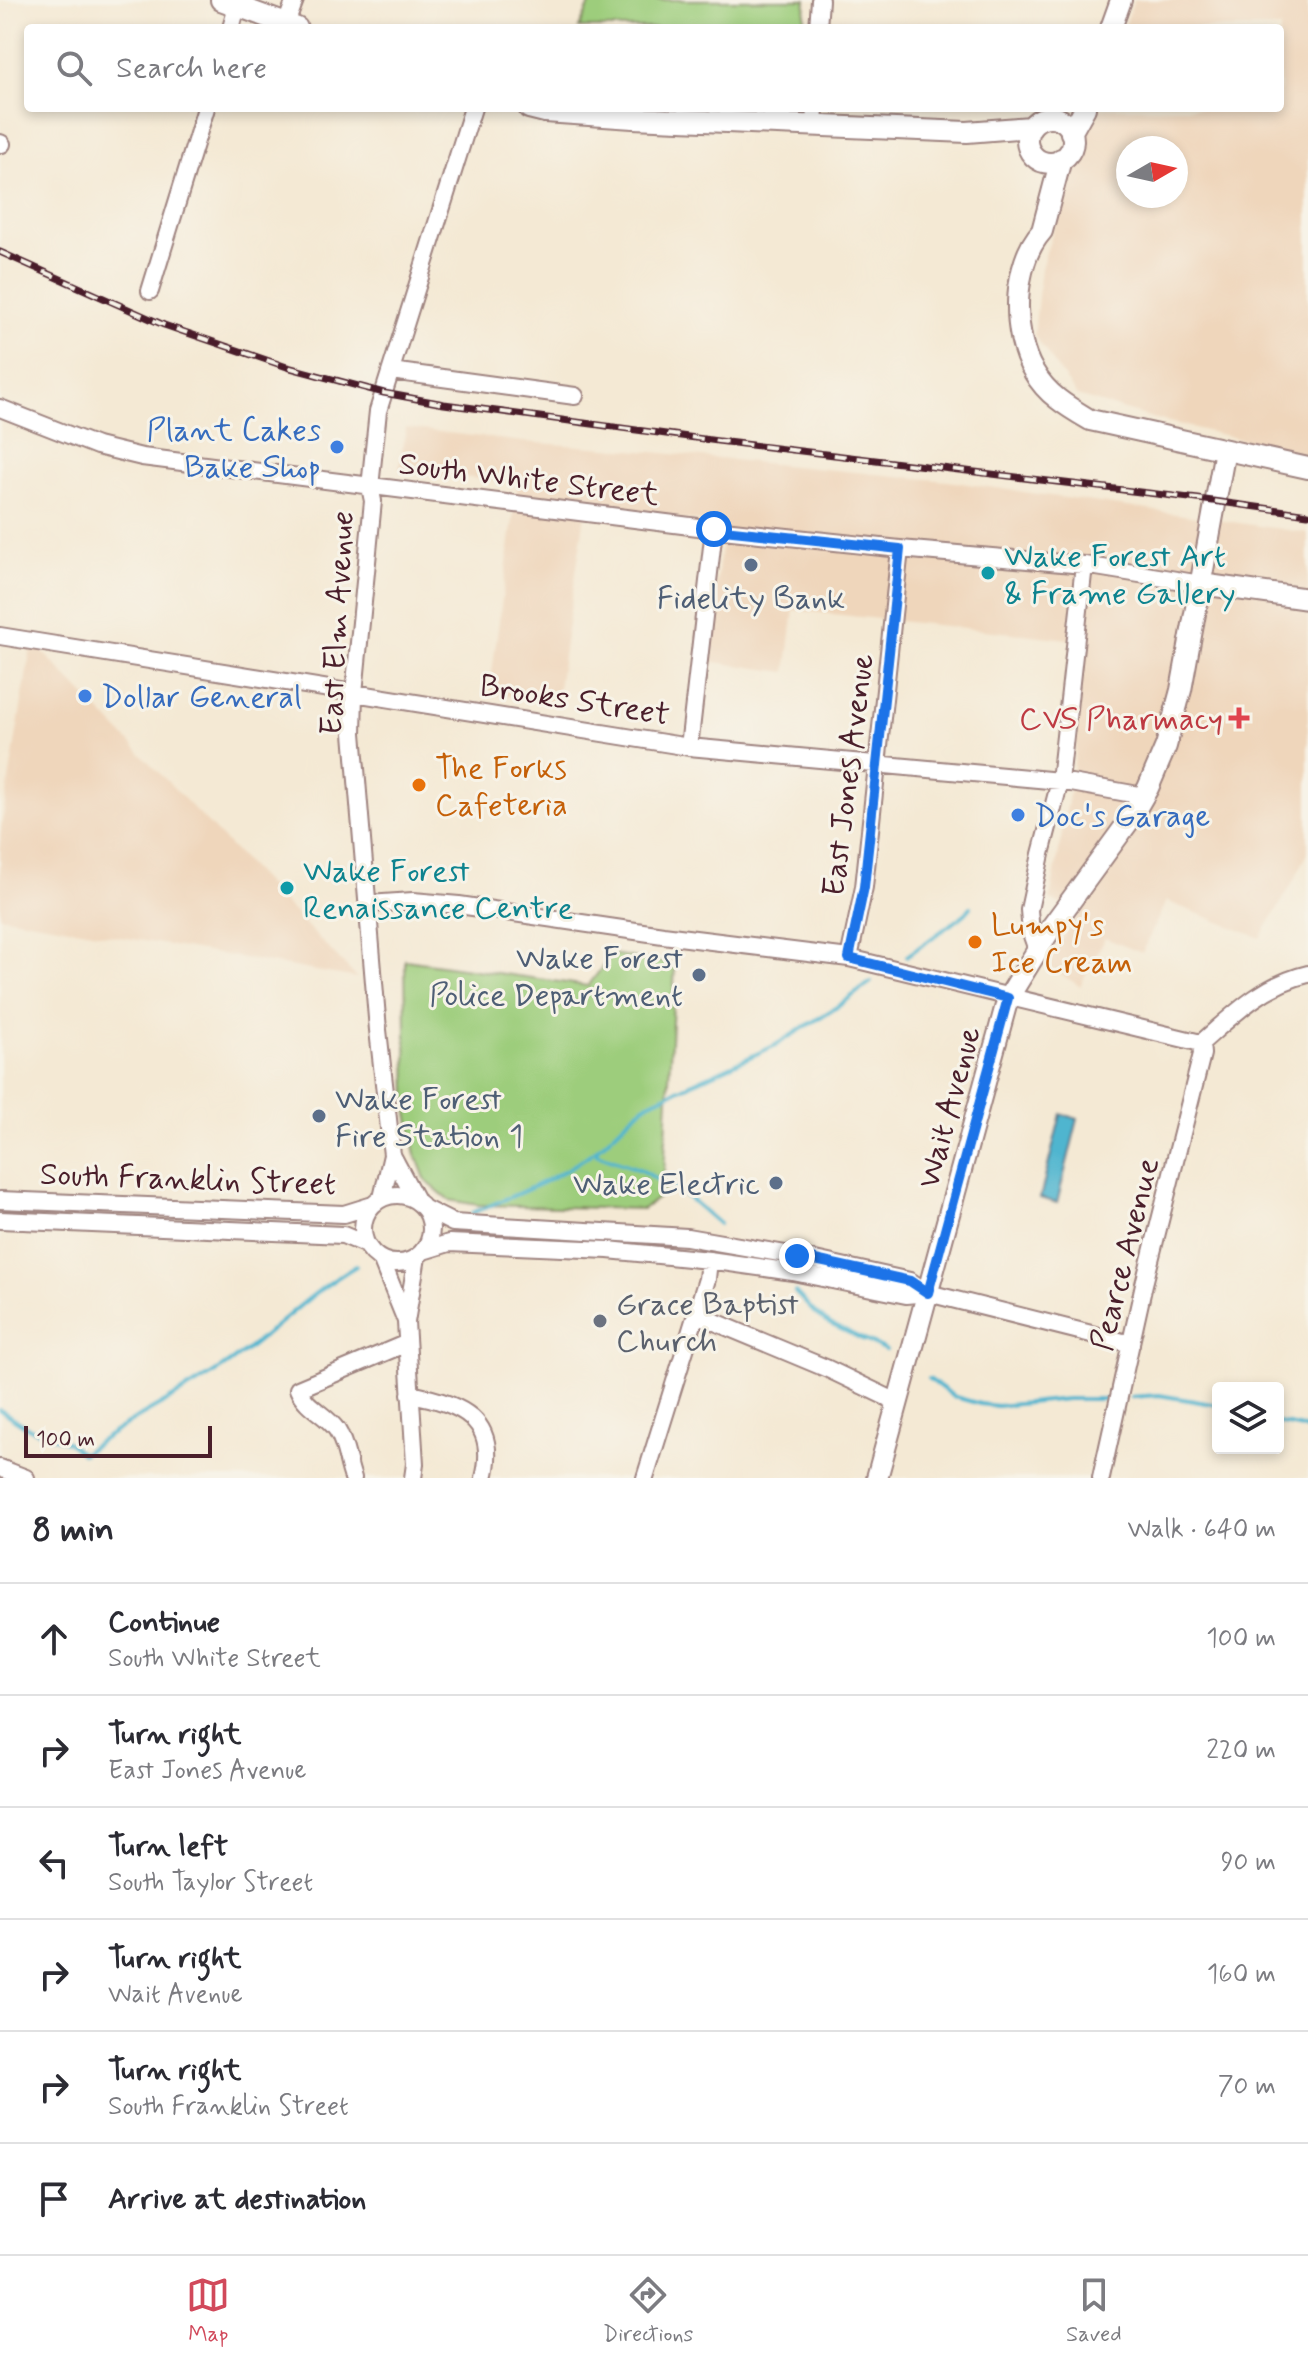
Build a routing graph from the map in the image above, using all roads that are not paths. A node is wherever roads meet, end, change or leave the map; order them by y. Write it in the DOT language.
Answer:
graph roads {
  1 [pos="295,0"];
  2 [pos="820,0"];
  3 [pos="1121,0"];
  4 [pos="229,3"];
  5 [pos="231,24"];
  6 [pos="287,24"];
  7 [pos="292,24"];
  8 [pos="818,24"];
  9 [pos="1112,24"];
  10 [pos="205,112"];
  11 [pos="472,112"];
  12 [pos="545,112"];
  13 [pos="1083,112"];
  14 [pos="1063,113"];
  15 [pos="814,117"];
  16 [pos="1071,133"];
  17 [pos="1041,149"];
  18 [pos="150,291"];
  19 [pos="391,371"];
  20 [pos="575,396"];
  21 [pos="0,408"];
  22 [pos="1225,450"];
  23 [pos="1308,468"];
  24 [pos="370,487"];
  25 [pos="714,529"];
  26 [pos="900,549"];
  27 [pos="1084,565"];
  28 [pos="1201,584"];
  29 [pos="1308,599"];
  30 [pos="0,636"];
  31 [pos="354,693"];
  32 [pos="689,747"];
  33 [pos="877,764"];
  34 [pos="1060,781"];
  35 [pos="1144,796"];
  36 [pos="368,904"];
  37 [pos="1037,950"];
  38 [pos="849,958"];
  39 [pos="1308,974"];
  40 [pos="1008,998"];
  41 [pos="1201,1043"];
  42 [pos="392,1155"];
  43 [pos="0,1200"];
  44 [pos="377,1201"];
  45 [pos="420,1204"];
  46 [pos="0,1220"];
  47 [pos="367,1245"];
  48 [pos="420,1254"];
  49 [pos="381,1259"];
  50 [pos="709,1260"];
  51 [pos="928,1293"];
  52 [pos="696,1314"];
  53 [pos="406,1322"];
  54 [pos="407,1343"];
  55 [pos="1131,1344"];
  56 [pos="410,1394"];
  57 [pos="897,1402"];
  58 [pos="0,1468"];
  59 [pos="26,1478"];
  60 [pos="353,1478"];
  61 [pos="413,1478"];
  62 [pos="484,1478"];
  63 [pos="645,1478"];
  64 [pos="877,1478"];
  65 [pos="1101,1478"];
  1 -- 7 [label="street"];
  2 -- 8 [label="street"];
  3 -- 9 [label="main road"];
  4 -- 5 [label="street"];
  4 -- 6 [label="main road"];
  10 -- 18 [label="street"];
  11 -- 19 [label="street, East Elm Avenue"];
  12 -- 15 [label="main road"];
  13 -- 16 [label="main road"];
  14 -- 16 [label="main road"];
  14 -- 17 [label="main road"];
  15 -- 17 [label="main road"];
  16 -- 17 [label="main road"];
  17 -- 22 [label="main road"];
  19 -- 20 [label="street"];
  19 -- 24 [label="street, East Elm Avenue"];
  21 -- 24 [label="street, South White Street"];
  22 -- 23 [label="main road"];
  22 -- 28 [label="main road, Wait Avenue"];
  24 -- 25 [label="street, South White Street"];
  24 -- 31 [label="street, East Elm Avenue"];
  25 -- 26 [label="street, South White Street"];
  25 -- 32 [label="street"];
  26 -- 27 [label="street, South White Street"];
  26 -- 33 [label="street, East Jones Avenue"];
  27 -- 28 [label="street, South White Street"];
  27 -- 34 [label="street"];
  28 -- 29 [label="main road"];
  28 -- 35 [label="main road, Wait Avenue"];
  30 -- 31 [label="street, Brooks Street"];
  31 -- 32 [label="street, Brooks Street"];
  31 -- 36 [label="street, East Elm Avenue"];
  32 -- 33 [label="street, Brooks Street"];
  33 -- 34 [label="street, Brooks Street"];
  33 -- 38 [label="street, East Jones Avenue"];
  34 -- 35 [label="street, Brooks Street"];
  34 -- 37 [label="street"];
  35 -- 37 [label="main road, Wait Avenue"];
  36 -- 38 [label="street"];
  36 -- 42 [label="street, East Elm Avenue"];
  37 -- 40 [label="main road, Wait Avenue"];
  38 -- 40 [label="street"];
  39 -- 41 [label="street"];
  40 -- 41 [label="street"];
  40 -- 51 [label="main road, Wait Avenue"];
  41 -- 55 [label="street, Pearce Avenue"];
  42 -- 44 [label="street, East Elm Avenue"];
  42 -- 45 [label="street, East Elm Avenue"];
  43 -- 44 [label="street, South Franklin Street"];
  44 -- 45 [label="street"];
  44 -- 47 [label="street"];
  45 -- 48 [label="street"];
  45 -- 51 [label="street"];
  46 -- 47 [label="street, South Franklin Street"];
  47 -- 49 [label="street"];
  48 -- 49 [label="street"];
  48 -- 50 [label="street"];
  48 -- 53 [label="street"];
  49 -- 53 [label="street"];
  50 -- 51 [label="street"];
  50 -- 52 [label="street"];
  51 -- 55 [label="street"];
  51 -- 57 [label="main road, Wait Avenue"];
  52 -- 57 [label="street"];
  52 -- 63 [label="street"];
  53 -- 54 [label="street"];
  54 -- 56 [label="street"];
  54 -- 60 [label="street"];
  55 -- 65 [label="street, Pearce Avenue"];
  56 -- 61 [label="street"];
  56 -- 62 [label="street"];
  57 -- 64 [label="main road, Wait Avenue"];
  58 -- 59 [label="street"];
}
